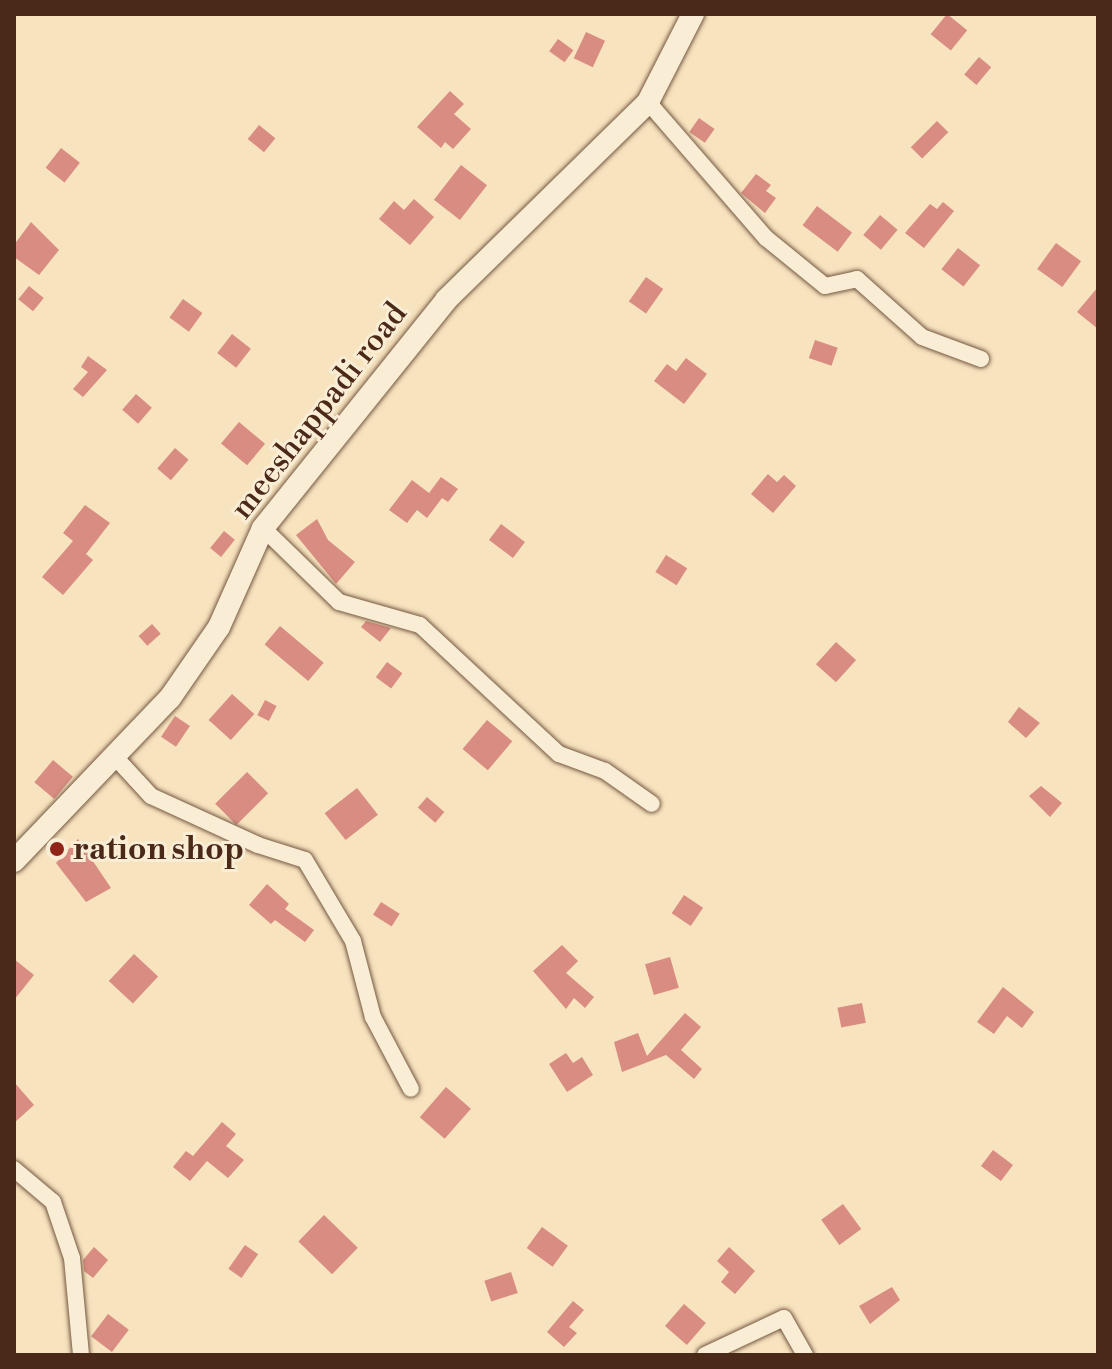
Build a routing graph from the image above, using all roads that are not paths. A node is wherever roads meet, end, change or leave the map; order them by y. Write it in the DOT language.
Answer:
graph roads {
  1 [pos="693,14"];
  2 [pos="648,102"];
  3 [pos="981,359"];
  4 [pos="263,528"];
  5 [pos="116,758"];
  6 [pos="652,804"];
  7 [pos="14,861"];
  8 [pos="411,1089"];
  9 [pos="14,1169"];
  10 [pos="81,1355"];
  11 [pos="705,1355"];
  12 [pos="805,1355"];
  1 -- 2 [label="street, meeshappadi road"];
  2 -- 3 [label="street"];
  2 -- 4 [label="street, meeshappadi road"];
  4 -- 5 [label="street, meeshappadi road"];
  4 -- 6 [label="street"];
  5 -- 7 [label="street, meeshappadi road"];
  5 -- 8 [label="street"];
  9 -- 10 [label="street"];
  11 -- 12 [label="street"];
}
